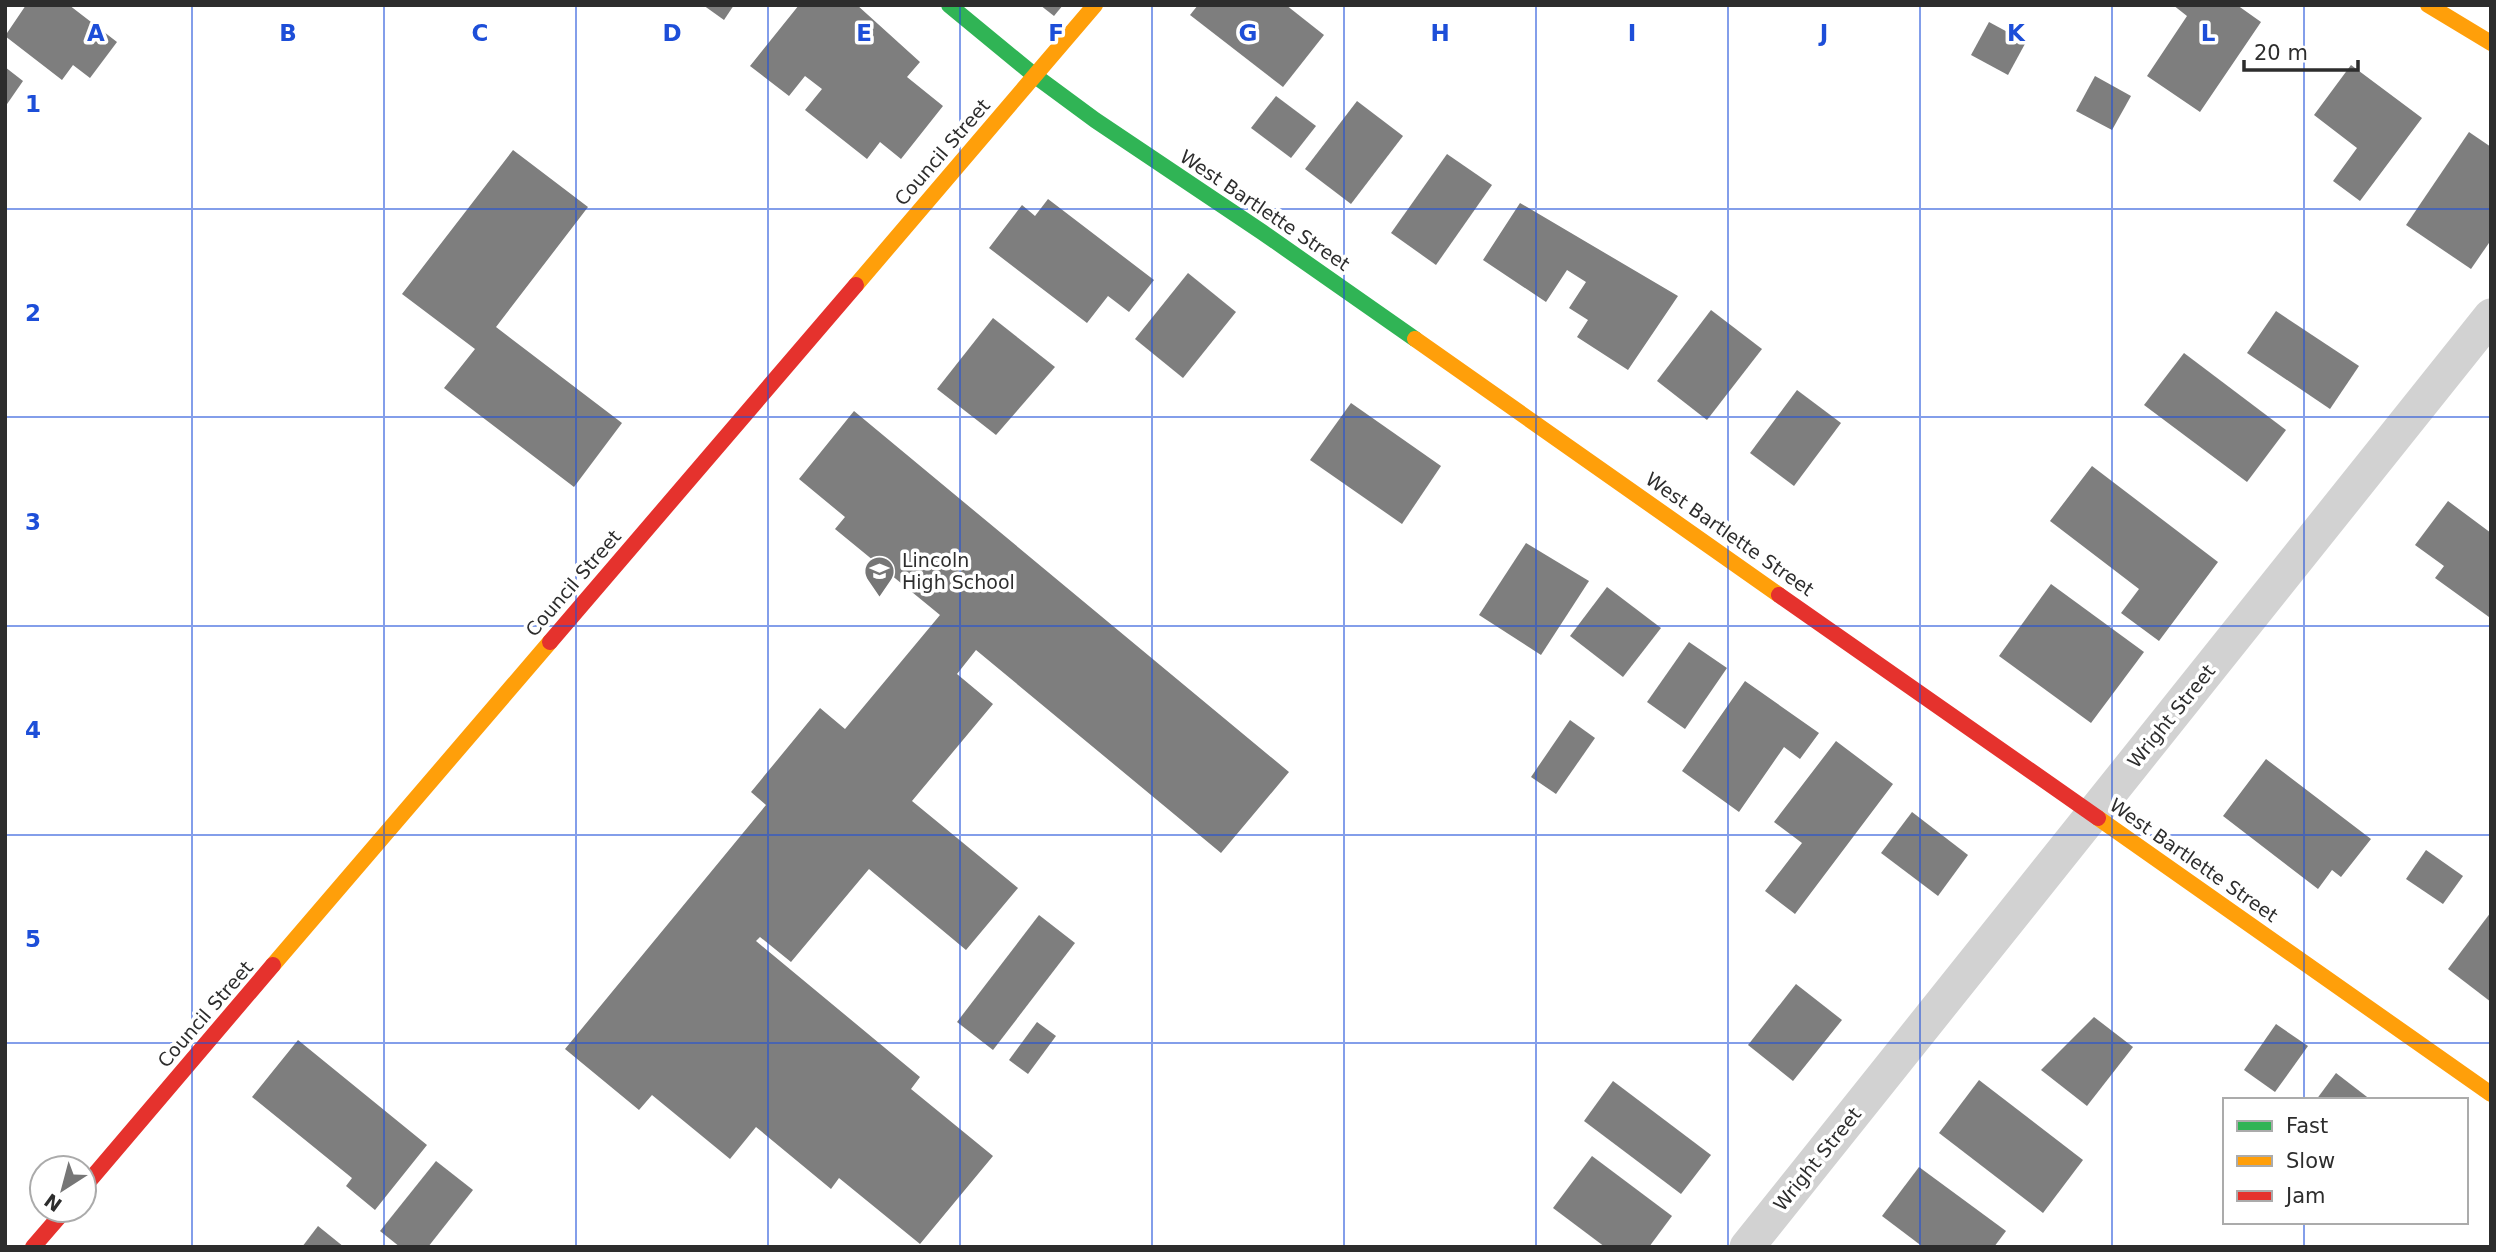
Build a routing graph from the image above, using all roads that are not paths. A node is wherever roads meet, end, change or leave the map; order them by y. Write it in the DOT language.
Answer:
graph roads {
  1 [pos="949,5"];
  2 [pos="1095,5"];
  3 [pos="2428,5"];
  4 [pos="2491,43"];
  5 [pos="1034,75"];
  6 [pos="2491,316"];
  7 [pos="2093,814"];
  8 [pos="2491,1094"];
  9 [pos="98,1171"];
  10 [pos="53,1224"];
  11 [pos="33,1247"];
  12 [pos="1747,1247"];
  1 -- 5 [label="street, West Bartlette Street"];
  2 -- 5 [label="street, Council Street"];
  3 -- 4 [label="street"];
  5 -- 7 [label="street, West Bartlette Street"];
  5 -- 9 [label="street, Council Street"];
  6 -- 7 [label="street, Wright Street"];
  7 -- 8 [label="street, West Bartlette Street"];
  7 -- 12 [label="street, Wright Street"];
  10 -- 11 [label="street"];
}
